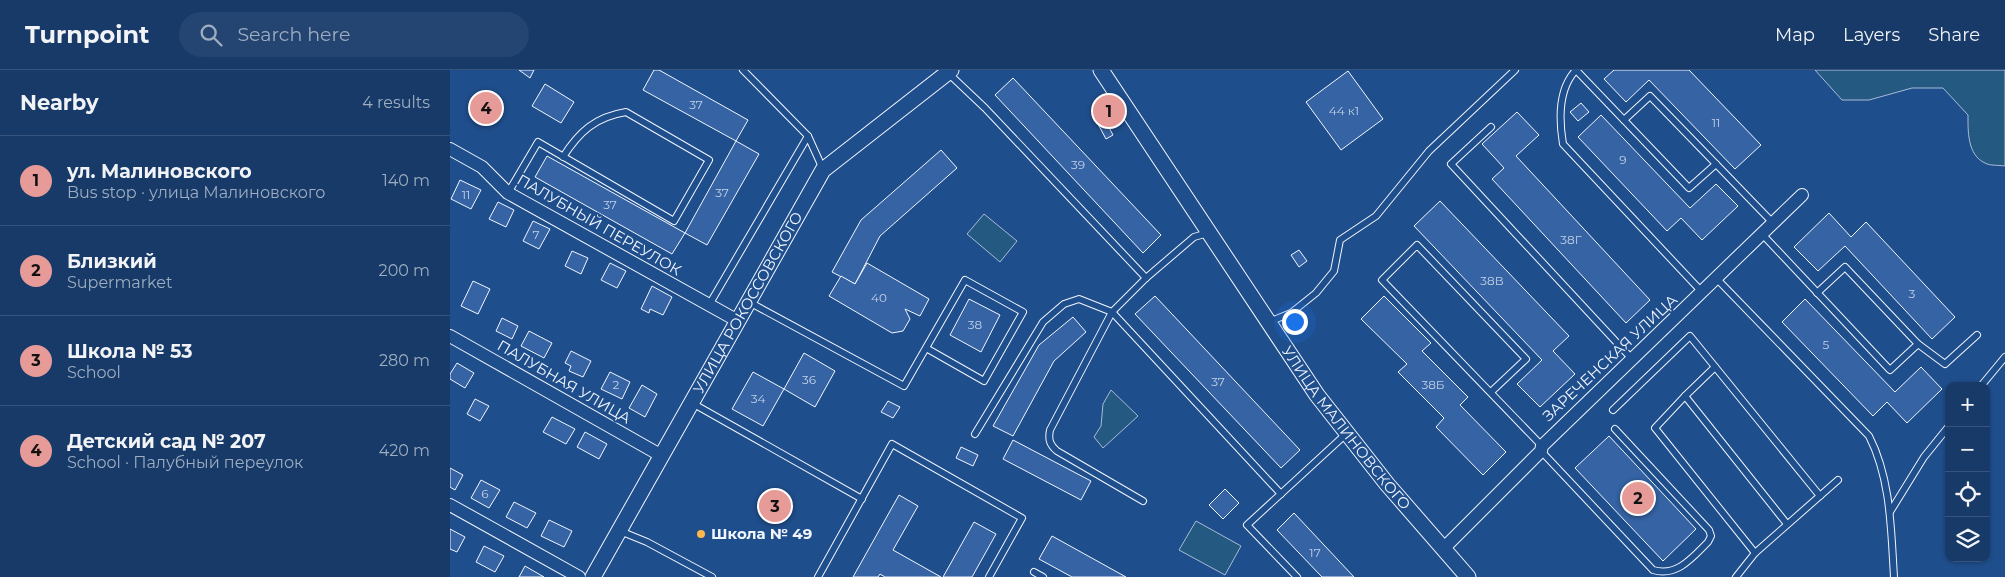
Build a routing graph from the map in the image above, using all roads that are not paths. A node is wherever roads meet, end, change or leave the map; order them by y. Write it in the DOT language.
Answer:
graph roads {
  1 [pos="743,70"];
  2 [pos="1100,70"];
  3 [pos="1515,70"];
  4 [pos="1576,70"];
  5 [pos="949,71"];
  6 [pos="1624,120"];
  7 [pos="1491,127"];
  8 [pos="808,136"];
  9 [pos="450,150"];
  10 [pos="563,157"];
  11 [pos="1716,164"];
  12 [pos="823,170"];
  13 [pos="508,193"];
  14 [pos="1802,195"];
  15 [pos="1773,224"];
  16 [pos="1210,233"];
  17 [pos="1763,235"];
  18 [pos="1146,278"];
  19 [pos="1716,278"];
  20 [pos="1702,293"];
  21 [pos="1818,293"];
  22 [pos="749,302"];
  23 [pos="709,306"];
  24 [pos="1112,312"];
  25 [pos="738,321"];
  26 [pos="1269,322"];
  27 [pos="1977,335"];
  28 [pos="450,336"];
  29 [pos="1918,344"];
  30 [pos="926,348"];
  31 [pos="2005,357"];
  32 [pos="1632,359"];
  33 [pos="1715,367"];
  34 [pos="1984,382"];
  35 [pos="1491,392"];
  36 [pos="1685,396"];
  37 [pos="692,403"];
  38 [pos="1613,410"];
  39 [pos="1948,427"];
  40 [pos="1615,429"];
  41 [pos="1347,433"];
  42 [pos="975,434"];
  43 [pos="1541,448"];
  44 [pos="662,456"];
  45 [pos="1838,480"];
  46 [pos="1281,494"];
  47 [pos="1820,496"];
  48 [pos="862,499"];
  49 [pos="1143,501"];
  50 [pos="450,505"];
  51 [pos="1890,512"];
  52 [pos="1787,524"];
  53 [pos="620,530"];
  54 [pos="1444,548"];
  55 [pos="1756,553"];
  56 [pos="1034,572"];
  57 [pos="579,577"];
  58 [pos="593,577"];
  59 [pos="712,577"];
  60 [pos="818,577"];
  61 [pos="989,577"];
  62 [pos="1043,577"];
  63 [pos="1297,577"];
  64 [pos="1468,577"];
  65 [pos="1736,577"];
  66 [pos="1894,577"];
  1 -- 8 [label="lane"];
  2 -- 16 [label="street, УЛИЦА МАЛИНОВСКОГО"];
  3 -- 26 [label="lane"];
  4 -- 6 [label="lane"];
  4 -- 20 [label="lane"];
  5 -- 12 [label="street, УЛИЦА РОКОССОВСКОГО"];
  5 -- 18 [label="lane"];
  6 -- 11 [label="lane"];
  6 -- 11 [label="lane"];
  7 -- 32 [label="lane"];
  8 -- 12 [label="lane"];
  8 -- 23 [label="lane"];
  9 -- 13 [label="street, ПАЛУБНЫЙ ПЕРЕУЛОК"];
  10 -- 10 [label="lane"];
  10 -- 13 [label="lane"];
  11 -- 15 [label="lane"];
  12 -- 22 [label="street, УЛИЦА РОКОССОВСКОГО"];
  13 -- 23 [label="street, ПАЛУБНЫЙ ПЕРЕУЛОК"];
  14 -- 15 [label="street, ЗАРЕЧЕНСКАЯ УЛИЦА"];
  15 -- 17 [label="street, ЗАРЕЧЕНСКАЯ УЛИЦА"];
  16 -- 18 [label="lane"];
  16 -- 26 [label="street, УЛИЦА МАЛИНОВСКОГО"];
  17 -- 19 [label="street, ЗАРЕЧЕНСКАЯ УЛИЦА"];
  17 -- 21 [label="lane"];
  18 -- 24 [label="lane"];
  19 -- 20 [label="street, ЗАРЕЧЕНСКАЯ УЛИЦА"];
  19 -- 51 [label="lane"];
  20 -- 32 [label="street, ЗАРЕЧЕНСКАЯ УЛИЦА"];
  21 -- 29 [label="lane"];
  21 -- 29 [label="lane"];
  22 -- 25 [label="street, УЛИЦА РОКОССОВСКОГО"];
  22 -- 30 [label="lane"];
  23 -- 25 [label="street, ПАЛУБНЫЙ ПЕРЕУЛОК"];
  24 -- 42 [label="lane"];
  24 -- 46 [label="lane"];
  24 -- 49 [label="lane"];
  25 -- 37 [label="street, УЛИЦА РОКОССОВСКОГО"];
  26 -- 41 [label="street, УЛИЦА МАЛИНОВСКОГО"];
  27 -- 29 [label="lane"];
  28 -- 44 [label="street, ПАЛУБНАЯ УЛИЦА"];
  30 -- 30 [label="lane"];
  31 -- 34 [label="lane"];
  32 -- 43 [label="street, ЗАРЕЧЕНСКАЯ УЛИЦА"];
  33 -- 36 [label="lane"];
  33 -- 38 [label="lane"];
  33 -- 47 [label="lane"];
  35 -- 35 [label="lane"];
  35 -- 43 [label="lane"];
  36 -- 52 [label="lane"];
  36 -- 55 [label="lane"];
  37 -- 44 [label="street, УЛИЦА РОКОССОВСКОГО"];
  37 -- 48 [label="lane"];
  39 -- 51 [label="lane"];
  40 -- 43 [label="lane"];
  41 -- 46 [label="lane"];
  41 -- 54 [label="street, УЛИЦА МАЛИНОВСКОГО"];
  43 -- 54 [label="street, ЗАРЕЧЕНСКАЯ УЛИЦА"];
  44 -- 53 [label="street, УЛИЦА РОКОССОВСКОГО"];
  45 -- 47 [label="lane"];
  46 -- 63 [label="lane"];
  47 -- 52 [label="lane"];
  48 -- 60 [label="lane"];
  48 -- 61 [label="lane"];
  50 -- 57 [label="street"];
  51 -- 66 [label="lane"];
  52 -- 55 [label="lane"];
  53 -- 58 [label="street, УЛИЦА РОКОССОВСКОГО"];
  53 -- 59 [label="lane"];
  54 -- 64 [label="street, УЛИЦА МАЛИНОВСКОГО"];
  55 -- 65 [label="lane"];
  56 -- 62 [label="lane"];
}
